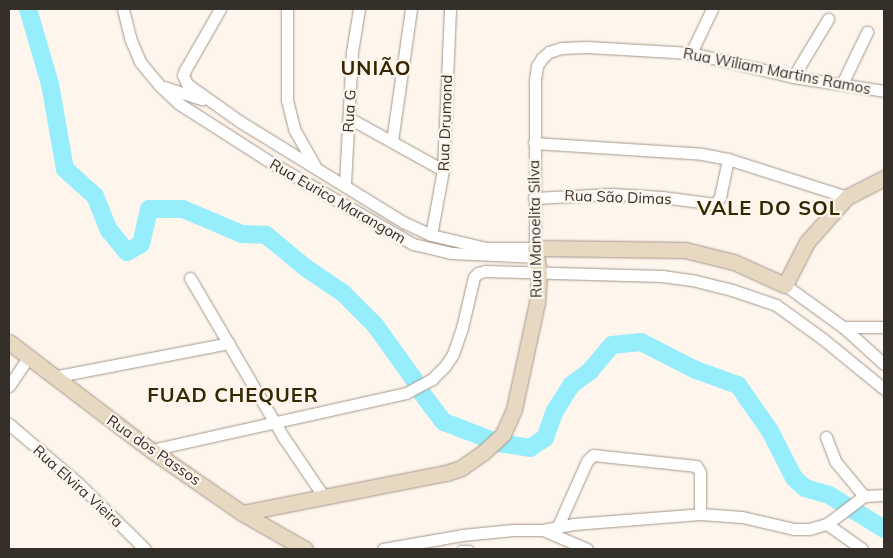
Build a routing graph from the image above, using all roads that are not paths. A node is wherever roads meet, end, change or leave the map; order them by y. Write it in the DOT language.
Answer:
graph roads {
  1 [pos="123,9"];
  2 [pos="220,9"];
  3 [pos="288,9"];
  4 [pos="359,9"];
  5 [pos="411,9"];
  6 [pos="450,9"];
  7 [pos="712,9"];
  8 [pos="828,19"];
  9 [pos="867,32"];
  10 [pos="549,52"];
  11 [pos="691,53"];
  12 [pos="794,76"];
  13 [pos="842,84"];
  14 [pos="160,86"];
  15 [pos="884,92"];
  16 [pos="213,103"];
  17 [pos="349,118"];
  18 [pos="392,141"];
  19 [pos="534,143"];
  20 [pos="728,159"];
  21 [pos="316,167"];
  22 [pos="443,170"];
  23 [pos="884,178"];
  24 [pos="345,184"];
  25 [pos="847,197"];
  26 [pos="534,198"];
  27 [pos="431,235"];
  28 [pos="536,252"];
  29 [pos="539,273"];
  30 [pos="190,278"];
  31 [pos="785,285"];
  32 [pos="843,327"];
  33 [pos="884,327"];
  34 [pos="9,342"];
  35 [pos="229,344"];
  36 [pos="28,358"];
  37 [pos="882,361"];
  38 [pos="53,377"];
  39 [pos="9,386"];
  40 [pos="884,389"];
  41 [pos="275,421"];
  42 [pos="9,424"];
  43 [pos="826,437"];
  44 [pos="151,450"];
  45 [pos="884,495"];
  46 [pos="324,497"];
  47 [pos="860,498"];
  48 [pos="242,513"];
  49 [pos="700,514"];
  50 [pos="832,520"];
  51 [pos="558,526"];
  52 [pos="543,530"];
  53 [pos="145,549"];
  54 [pos="305,549"];
  55 [pos="383,549"];
  56 [pos="461,549"];
  57 [pos="470,549"];
  58 [pos="584,549"];
  59 [pos="862,549"];
  1 -- 14 [label="street, Rua Eurico Marangom"];
  2 -- 16 [label="street, Rua Eurico Marangom"];
  3 -- 21 [label="street"];
  4 -- 17 [label="street, Rua G"];
  5 -- 18 [label="street"];
  6 -- 22 [label="street, Rua Drumond"];
  7 -- 11 [label="street"];
  8 -- 12 [label="street"];
  9 -- 13 [label="street"];
  10 -- 11 [label="street, Rua Wiliam Martins Ramos"];
  10 -- 19 [label="street, Rua Manoelita Silva"];
  11 -- 12 [label="street, Rua Wiliam Martins Ramos"];
  12 -- 13 [label="street, Rua Wiliam Martins Ramos"];
  13 -- 15 [label="street, Rua Wiliam Martins Ramos"];
  14 -- 16 [label="street"];
  14 -- 28 [label="street, Rua Eurico Marangom"];
  16 -- 21 [label="street, Rua Eurico Marangom"];
  17 -- 18 [label="street"];
  17 -- 24 [label="street, Rua G"];
  18 -- 22 [label="street"];
  19 -- 20 [label="street"];
  19 -- 26 [label="street, Rua Manoelita Silva"];
  20 -- 25 [label="street"];
  20 -- 26 [label="street, Rua São Dimas"];
  21 -- 24 [label="street, Rua Eurico Marangom"];
  22 -- 27 [label="street, Rua Drumond"];
  23 -- 25 [label="street"];
  24 -- 27 [label="street, Rua Eurico Marangom"];
  25 -- 31 [label="street"];
  26 -- 28 [label="street, Rua Manoelita Silva"];
  27 -- 28 [label="street, Rua Eurico Marangom"];
  28 -- 29 [label="street, Rua Manoelita Silva"];
  28 -- 31 [label="street"];
  29 -- 40 [label="street"];
  29 -- 41 [label="street"];
  29 -- 46 [label="street, Rua Manoelita Silva"];
  30 -- 35 [label="street"];
  31 -- 32 [label="street"];
  32 -- 33 [label="street"];
  32 -- 37 [label="street"];
  34 -- 36 [label="street, Rua dos Passos"];
  35 -- 38 [label="street"];
  35 -- 41 [label="street"];
  36 -- 38 [label="street, Rua dos Passos"];
  36 -- 39 [label="street"];
  38 -- 44 [label="street, Rua dos Passos"];
  41 -- 44 [label="street"];
  41 -- 46 [label="street"];
  42 -- 53 [label="street, Rua Elvira Vieira"];
  43 -- 47 [label="street"];
  44 -- 48 [label="street, Rua dos Passos"];
  45 -- 47 [label="street"];
  46 -- 48 [label="street"];
  47 -- 50 [label="street"];
  48 -- 54 [label="street, Rua dos Passos"];
  49 -- 50 [label="street"];
  49 -- 51 [label="street"];
  49 -- 51 [label="street"];
  50 -- 59 [label="street"];
  51 -- 52 [label="street"];
  52 -- 55 [label="street"];
  52 -- 58 [label="street"];
  56 -- 57 [label="lane"];
}
